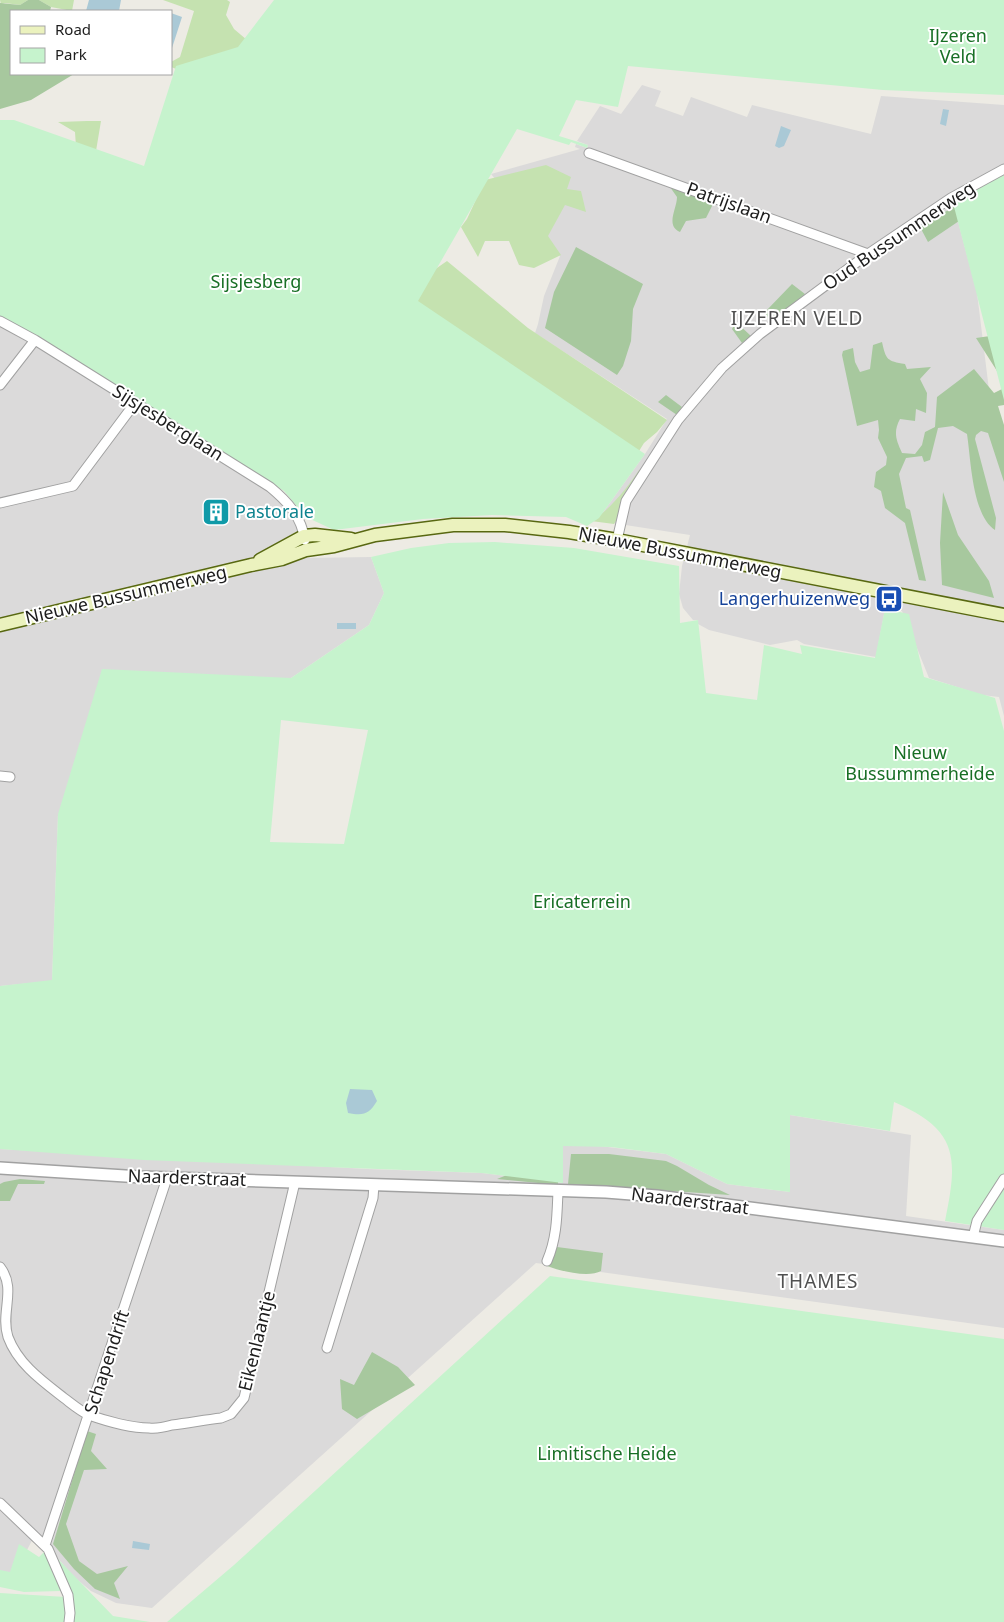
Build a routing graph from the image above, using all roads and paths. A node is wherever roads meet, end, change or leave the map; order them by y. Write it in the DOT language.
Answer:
graph roads {
  1 [pos="589,154"];
  2 [pos="1004,168"];
  3 [pos="868,254"];
  4 [pos="0,321"];
  5 [pos="36,340"];
  6 [pos="0,385"];
  7 [pos="135,403"];
  8 [pos="0,503"];
  9 [pos="304,536"];
  10 [pos="354,540"];
  11 [pos="617,540"];
  12 [pos="306,550"];
  13 [pos="251,565"];
  14 [pos="1004,615"];
  15 [pos="0,625"];
  16 [pos="0,776"];
  17 [pos="10,777"];
  18 [pos="0,1168"];
  19 [pos="167,1178"];
  20 [pos="1004,1179"];
  21 [pos="295,1182"];
  22 [pos="374,1185"];
  23 [pos="558,1191"];
  24 [pos="973,1237"];
  25 [pos="1004,1241"];
  26 [pos="547,1261"];
  27 [pos="0,1267"];
  28 [pos="2,1316"];
  29 [pos="327,1348"];
  30 [pos="89,1415"];
  31 [pos="0,1503"];
  32 [pos="46,1547"];
  33 [pos="69,1622"];
  1 -- 3 [label="street, Patrijslaan"];
  2 -- 3 [label="street, Oud Bussummerweg"];
  3 -- 11 [label="street, Oud Bussummerweg"];
  4 -- 5 [label="street, Sijsjesberglaan"];
  5 -- 6 [label="street"];
  5 -- 7 [label="street, Sijsjesberglaan"];
  7 -- 8 [label="street"];
  7 -- 9 [label="street, Sijsjesberglaan"];
  9 -- 10 [label="main road, Nieuwe Bussummerweg"];
  9 -- 12 [label="street, Sijsjesberglaan"];
  9 -- 13 [label="main road, Nieuwe Bussummerweg"];
  10 -- 11 [label="main road, Nieuwe Bussummerweg"];
  10 -- 12 [label="main road, Nieuwe Bussummerweg"];
  11 -- 14 [label="main road, Nieuwe Bussummerweg"];
  12 -- 13 [label="main road, Nieuwe Bussummerweg"];
  13 -- 15 [label="main road, Nieuwe Bussummerweg"];
  16 -- 17 [label="street"];
  18 -- 19 [label="street, Naarderstraat"];
  19 -- 21 [label="street, Naarderstraat"];
  19 -- 30 [label="street, Schapendrift"];
  20 -- 24 [label="street"];
  21 -- 22 [label="street, Naarderstraat"];
  21 -- 30 [label="street, Eikenlaantje"];
  22 -- 23 [label="street, Naarderstraat"];
  22 -- 29 [label="street"];
  23 -- 24 [label="street, Naarderstraat"];
  23 -- 26 [label="street"];
  24 -- 25 [label="street, Naarderstraat"];
  27 -- 28 [label="street"];
  28 -- 30 [label="street, Eikenlaantje"];
  30 -- 32 [label="street, Schapendrift"];
  31 -- 32 [label="street"];
  32 -- 33 [label="street"];
}
